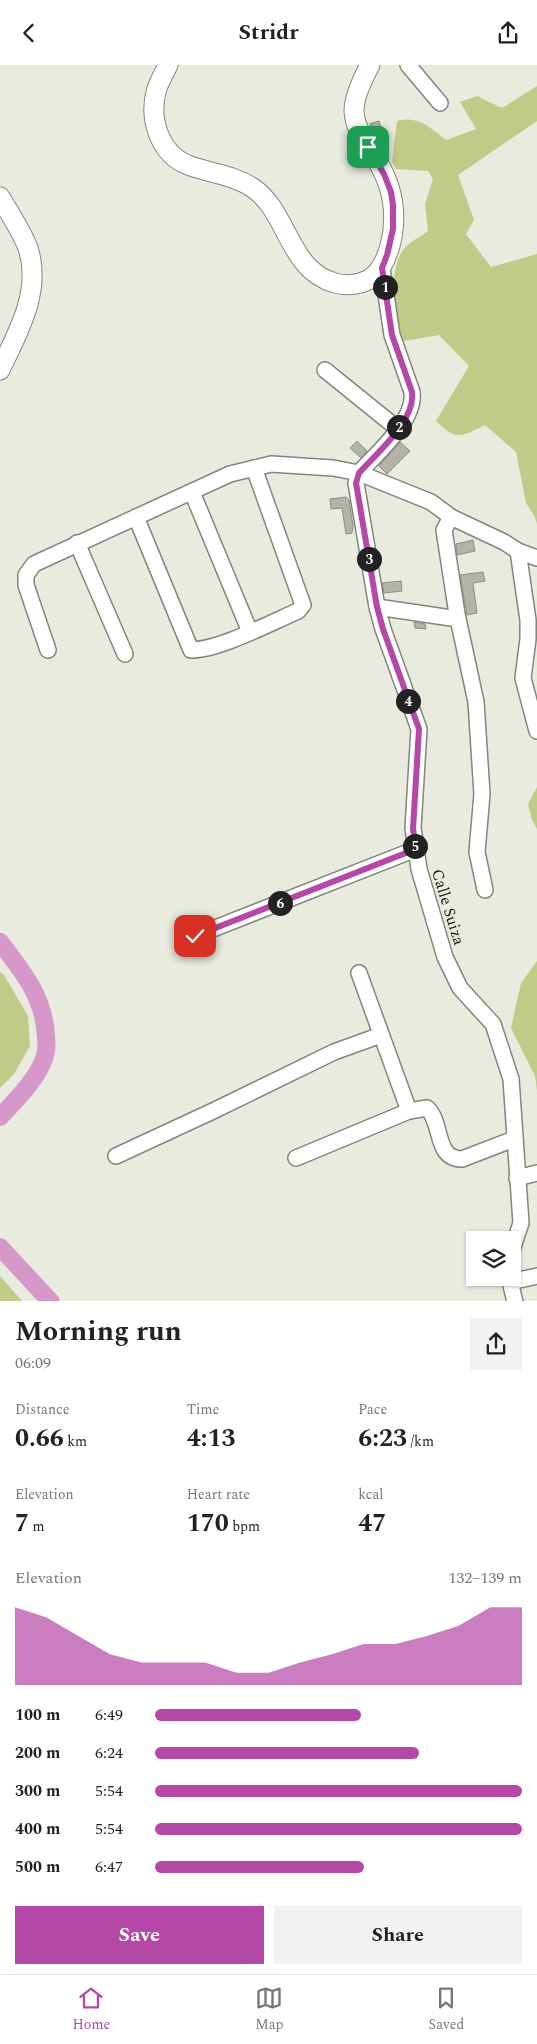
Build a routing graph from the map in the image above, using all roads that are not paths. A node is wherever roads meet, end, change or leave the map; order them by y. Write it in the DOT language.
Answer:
graph roads {
  1 [pos="168,65"];
  2 [pos="370,65"];
  3 [pos="408,65"];
  4 [pos="440,103"];
  5 [pos="0,197"];
  6 [pos="382,268"];
  7 [pos="0,370"];
  8 [pos="325,370"];
  9 [pos="398,429"];
  10 [pos="254,468"];
  11 [pos="359,473"];
  12 [pos="192,492"];
  13 [pos="136,517"];
  14 [pos="451,517"];
  15 [pos="78,543"];
  16 [pos="518,551"];
  17 [pos="537,558"];
  18 [pos="377,607"];
  19 [pos="458,619"];
  20 [pos="250,631"];
  21 [pos="48,650"];
  22 [pos="125,654"];
  23 [pos="537,731"];
  24 [pos="416,849"];
  25 [pos="485,890"];
  26 [pos="195,936"];
  27 [pos="358,973"];
  28 [pos="381,1035"];
  29 [pos="408,1111"];
  30 [pos="514,1139"];
  31 [pos="116,1156"];
  32 [pos="296,1158"];
  33 [pos="537,1173"];
  34 [pos="517,1177"];
  35 [pos="518,1231"];
  36 [pos="537,1276"];
  37 [pos="511,1290"];
  1 -- 6 [label="main road"];
  2 -- 6 [label="main road"];
  3 -- 4 [label="street"];
  5 -- 7 [label="main road"];
  6 -- 9 [label="street"];
  8 -- 9 [label="street"];
  9 -- 11 [label="street"];
  10 -- 11 [label="street"];
  10 -- 12 [label="street"];
  10 -- 20 [label="street"];
  11 -- 14 [label="street"];
  11 -- 18 [label="street, Calle Suiza"];
  12 -- 13 [label="street"];
  12 -- 20 [label="street"];
  13 -- 15 [label="street"];
  13 -- 20 [label="street"];
  14 -- 16 [label="street"];
  14 -- 19 [label="street"];
  15 -- 21 [label="street"];
  15 -- 22 [label="street"];
  16 -- 17 [label="street"];
  16 -- 23 [label="street"];
  18 -- 19 [label="street"];
  18 -- 24 [label="street, Calle Suiza"];
  19 -- 25 [label="street"];
  24 -- 26 [label="street"];
  24 -- 30 [label="street, Calle Suiza"];
  27 -- 28 [label="street"];
  28 -- 29 [label="street"];
  28 -- 31 [label="street"];
  29 -- 30 [label="street"];
  29 -- 32 [label="street"];
  30 -- 34 [label="street, Calle Suiza"];
  33 -- 34 [label="street"];
  34 -- 35 [label="street, Calle Suiza"];
  36 -- 37 [label="street"];
}
